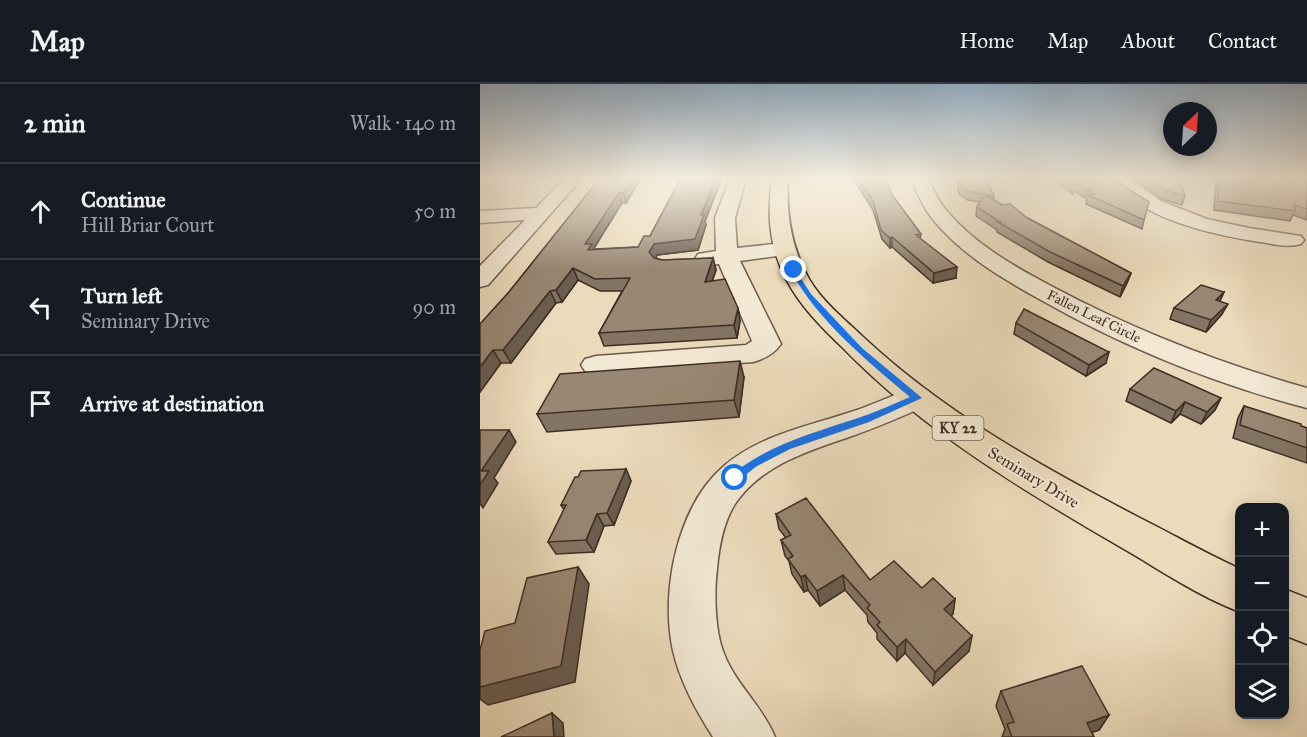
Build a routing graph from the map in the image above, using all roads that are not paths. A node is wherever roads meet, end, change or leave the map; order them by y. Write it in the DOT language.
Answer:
graph roads {
  1 [pos="545,208"];
  2 [pos="728,208"];
  3 [pos="776,208"];
  4 [pos="934,208"];
  5 [pos="1166,208"];
  6 [pos="541,213"];
  7 [pos="480,217"];
  8 [pos="1294,240"];
  9 [pos="784,249"];
  10 [pos="727,257"];
  11 [pos="687,260"];
  12 [pos="480,280"];
  13 [pos="596,364"];
  14 [pos="917,398"];
  15 [pos="1307,398"];
  16 [pos="1235,589"];
  17 [pos="1289,613"];
  18 [pos="1307,621"];
  19 [pos="747,737"];
  1 -- 6 [label="street"];
  2 -- 10 [label="street"];
  3 -- 9 [label="main road, Seminary Drive / KY 22"];
  4 -- 15 [label="street, Fallen Leaf Circle"];
  5 -- 8 [label="street"];
  6 -- 7 [label="street"];
  6 -- 12 [label="street"];
  9 -- 10 [label="street"];
  9 -- 14 [label="main road, Seminary Drive / KY 22"];
  10 -- 11 [label="street"];
  10 -- 13 [label="street"];
  14 -- 16 [label="main road, Seminary Drive / KY 22"];
  14 -- 19 [label="street"];
  17 -- 18 [label="main road"];
}
